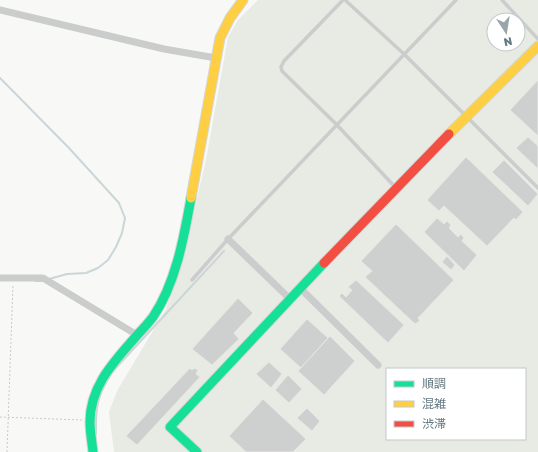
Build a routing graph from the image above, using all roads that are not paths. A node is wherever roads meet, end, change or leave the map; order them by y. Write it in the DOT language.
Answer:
graph roads {
  1 [pos="243,0"];
  2 [pos="344,0"];
  3 [pos="456,0"];
  4 [pos="502,0"];
  5 [pos="0,10"];
  6 [pos="538,39"];
  7 [pos="538,46"];
  8 [pos="404,54"];
  9 [pos="216,58"];
  10 [pos="466,116"];
  11 [pos="337,126"];
  12 [pos="538,188"];
  13 [pos="396,189"];
  14 [pos="228,239"];
  15 [pos="0,278"];
  16 [pos="192,280"];
  17 [pos="300,288"];
  18 [pos="290,299"];
  19 [pos="137,335"];
  20 [pos="378,365"];
  21 [pos="93,452"];
  22 [pos="197,452"];
  1 -- 9 [label="street"];
  2 -- 8 [label="lane"];
  2 -- 11 [label="lane"];
  3 -- 8 [label="lane"];
  4 -- 6 [label="lane"];
  5 -- 9 [label="street"];
  7 -- 10 [label="street"];
  8 -- 10 [label="lane"];
  8 -- 11 [label="lane"];
  9 -- 19 [label="street"];
  10 -- 12 [label="lane"];
  10 -- 13 [label="street"];
  11 -- 13 [label="lane"];
  11 -- 14 [label="lane"];
  13 -- 17 [label="street"];
  14 -- 16 [label="lane"];
  14 -- 18 [label="street"];
  15 -- 19 [label="street"];
  17 -- 18 [label="street"];
  17 -- 20 [label="street"];
  18 -- 22 [label="street"];
  19 -- 21 [label="street"];
}
